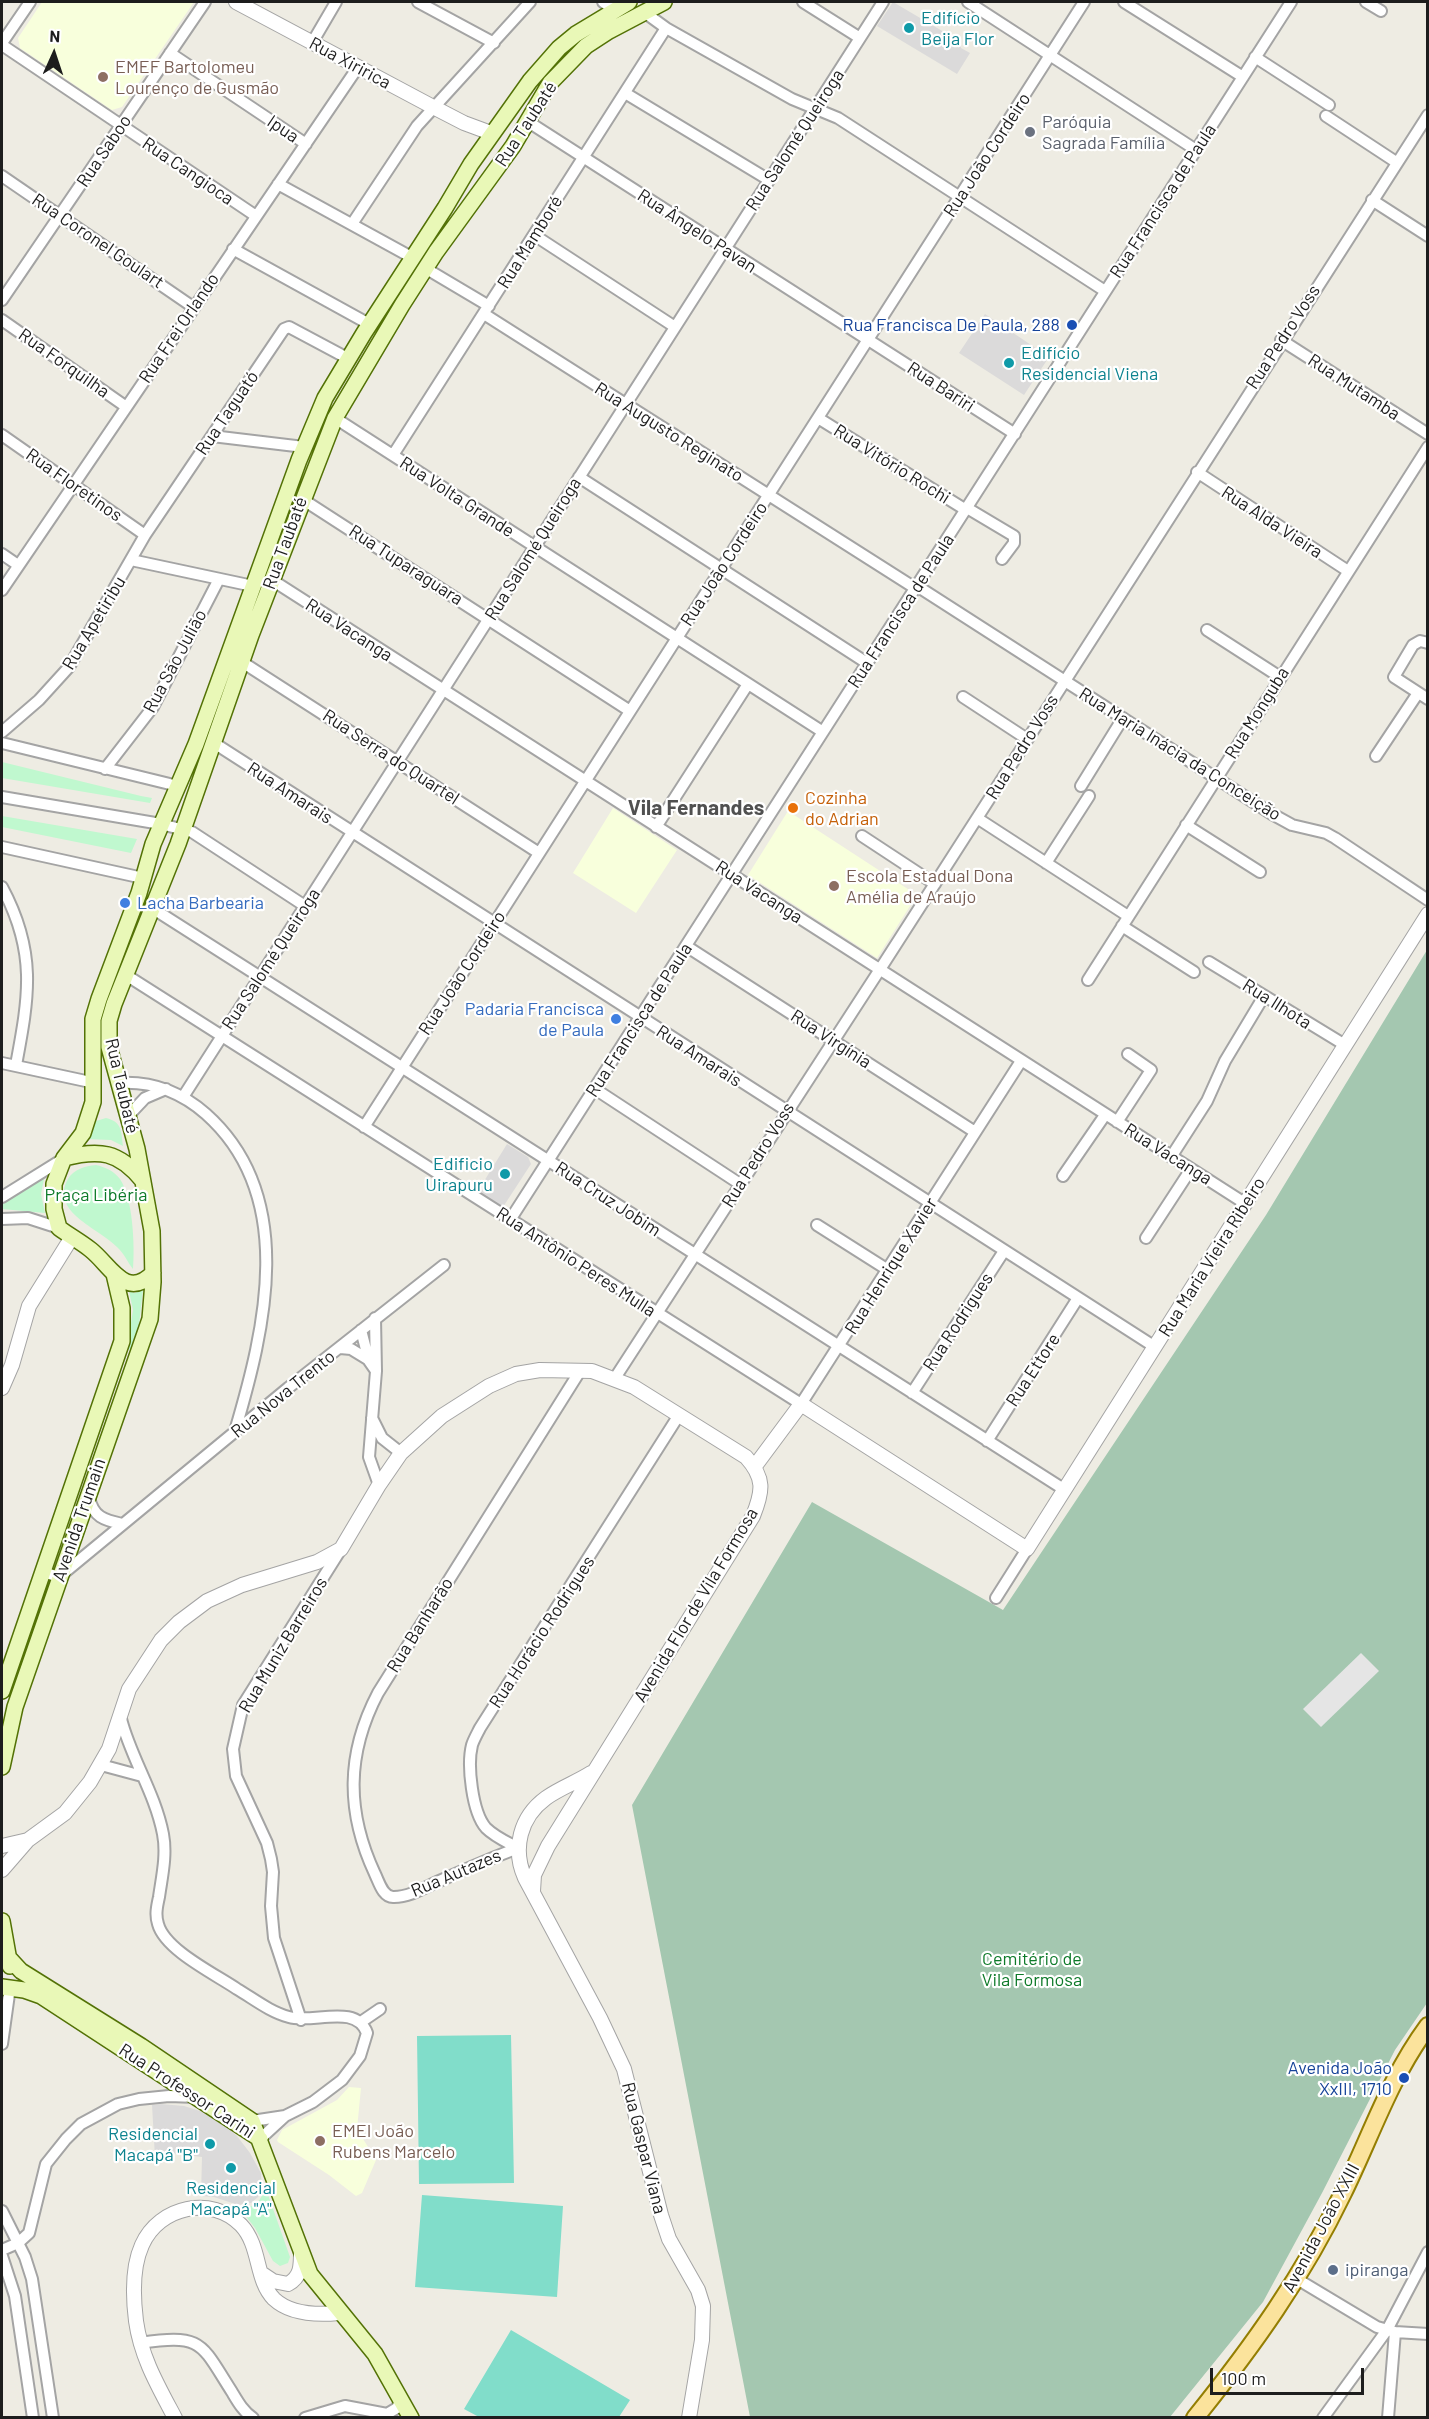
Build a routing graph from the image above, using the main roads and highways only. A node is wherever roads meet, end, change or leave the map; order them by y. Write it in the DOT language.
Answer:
graph roads {
  1 [pos="629,2"];
  2 [pos="664,2"];
  3 [pos="608,6"];
  4 [pos="488,138"];
  5 [pos="513,146"];
  6 [pos="446,208"];
  7 [pos="458,222"];
  8 [pos="119,1083"];
  9 [pos="93,1102"];
  10 [pos="64,1158"];
  11 [pos="143,1181"];
  12 [pos="153,1273"];
  13 [pos="114,1274"];
  14 [pos="2,1691"];
  15 [pos="2,1767"];
  16 [pos="2,1921"];
  17 [pos="9,1958"];
  18 [pos="6,1987"];
  19 [pos="1427,2028"];
  20 [pos="199,2093"];
  21 [pos="260,2139"];
  22 [pos="411,2418"];
  23 [pos="1196,2418"];
  1 -- 3 [label="main road, Rua Taubaté"];
  2 -- 5 [label="main road, Rua Taubaté"];
  3 -- 4 [label="main road, Rua Taubaté"];
  4 -- 5 [label="main road"];
  4 -- 6 [label="main road, Rua Taubaté"];
  5 -- 7 [label="main road, Rua Taubaté"];
  6 -- 7 [label="main road"];
  6 -- 9 [label="main road, Rua Taubaté"];
  7 -- 8 [label="main road, Rua Taubaté"];
  8 -- 9 [label="main road"];
  8 -- 11 [label="main road, Rua Taubaté"];
  9 -- 10 [label="main road, Rua Taubaté"];
  10 -- 11 [label="main road"];
  10 -- 13 [label="main road"];
  11 -- 12 [label="main road"];
  12 -- 13 [label="main road"];
  12 -- 15 [label="main road, Avenida Trumain"];
  13 -- 14 [label="main road, Avenida Trumain"];
  16 -- 17 [label="main road"];
  17 -- 18 [label="main road"];
  17 -- 20 [label="main road, Rua Professor Carini"];
  18 -- 20 [label="main road, Rua Professor Carini"];
  19 -- 23 [label="main road, Avenida João XXIII"];
  20 -- 21 [label="main road, Rua Professor Carini"];
  20 -- 21 [label="main road, Rua Professor Carini"];
  21 -- 22 [label="main road"];
}
